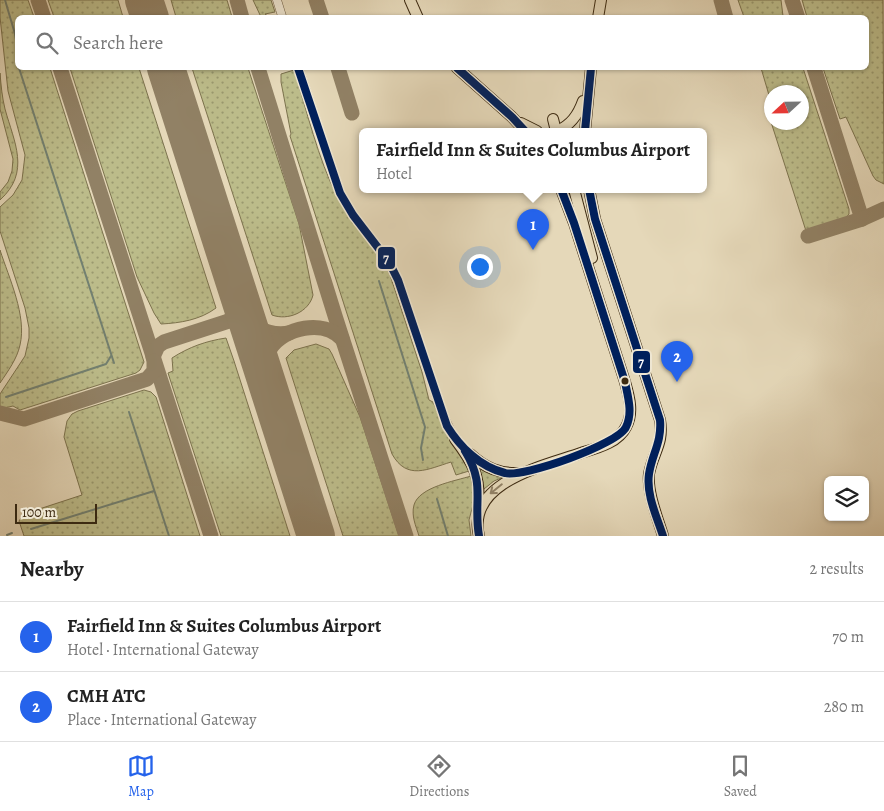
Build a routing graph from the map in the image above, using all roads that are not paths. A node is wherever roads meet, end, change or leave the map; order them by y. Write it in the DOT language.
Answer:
graph roads {
  1 [pos="277,0"];
  2 [pos="410,0"];
  3 [pos="418,0"];
  4 [pos="601,0"];
  5 [pos="282,15"];
  6 [pos="417,15"];
  7 [pos="423,15"];
  8 [pos="598,15"];
  9 [pos="299,70"];
  10 [pos="459,70"];
  11 [pos="591,70"];
  12 [pos="588,89"];
  13 [pos="512,117"];
  14 [pos="553,119"];
  15 [pos="522,128"];
  16 [pos="531,128"];
  17 [pos="556,128"];
  18 [pos="564,128"];
  19 [pos="584,128"];
  20 [pos="562,193"];
  21 [pos="575,193"];
  22 [pos="589,193"];
  23 [pos="604,313"];
  24 [pos="456,439"];
  25 [pos="525,473"];
  26 [pos="478,516"];
  27 [pos="479,536"];
  28 [pos="663,536"];
  1 -- 5 [label="street"];
  2 -- 6 [label="main road"];
  3 -- 7 [label="main road"];
  4 -- 8 [label="main road"];
  9 -- 24 [label="street"];
  10 -- 13 [label="main road"];
  11 -- 12 [label="main road"];
  12 -- 18 [label="main road"];
  12 -- 19 [label="main road"];
  13 -- 15 [label="main road"];
  13 -- 16 [label="main road"];
  14 -- 17 [label="main road"];
  20 -- 23 [label="main road"];
  21 -- 23 [label="main road"];
  22 -- 28 [label="main road"];
  23 -- 25 [label="main road"];
  24 -- 25 [label="main road"];
  24 -- 26 [label="main road"];
  25 -- 26 [label="main road, one-way"];
  26 -- 27 [label="main road"];
}
